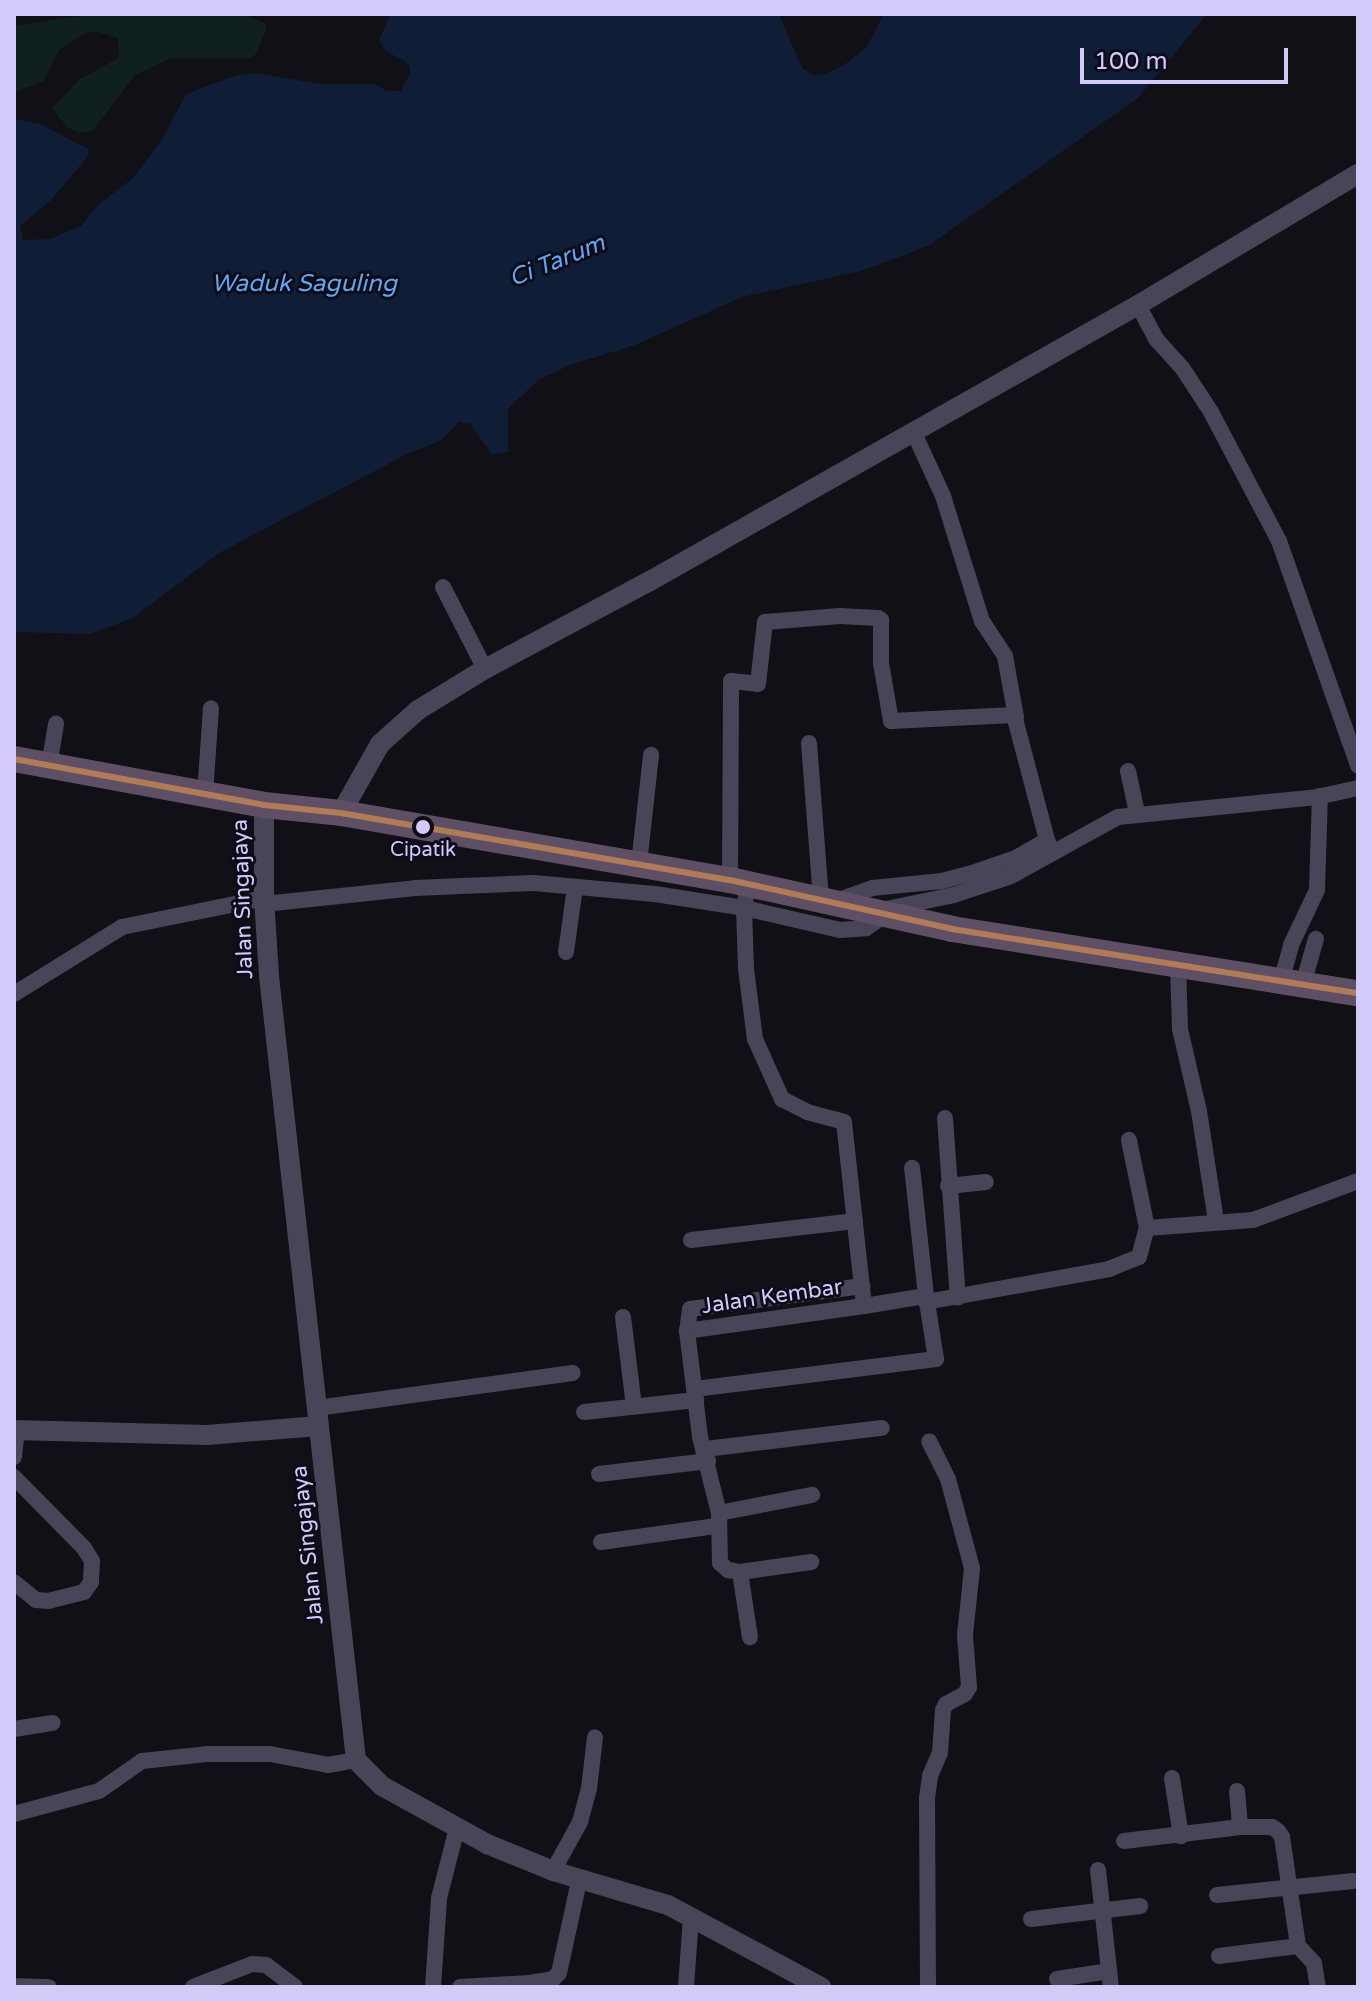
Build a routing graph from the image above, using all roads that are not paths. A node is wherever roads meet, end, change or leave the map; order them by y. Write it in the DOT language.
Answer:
graph roads {
  1 [pos="1358,174"];
  2 [pos="1138,305"];
  3 [pos="913,431"];
  4 [pos="443,587"];
  5 [pos="485,669"];
  6 [pos="211,708"];
  7 [pos="1016,717"];
  8 [pos="56,724"];
  9 [pos="809,743"];
  10 [pos="651,755"];
  11 [pos="14,759"];
  12 [pos="1358,765"];
  13 [pos="49,766"];
  14 [pos="1128,771"];
  15 [pos="1358,788"];
  16 [pos="205,795"];
  17 [pos="1320,796"];
  18 [pos="264,805"];
  19 [pos="341,813"];
  20 [pos="1137,813"];
  21 [pos="1050,846"];
  22 [pos="639,864"];
  23 [pos="575,887"];
  24 [pos="743,894"];
  25 [pos="264,901"];
  26 [pos="830,902"];
  27 [pos="874,912"];
  28 [pos="1316,939"];
  29 [pos="566,952"];
  30 [pos="1178,965"];
  31 [pos="1292,983"];
  32 [pos="1358,993"];
  33 [pos="14,994"];
  34 [pos="945,1118"];
  35 [pos="1129,1140"];
  36 [pos="912,1168"];
  37 [pos="1358,1181"];
  38 [pos="986,1182"];
  39 [pos="948,1186"];
  40 [pos="855,1221"];
  41 [pos="1216,1221"];
  42 [pos="1147,1228"];
  43 [pos="691,1240"];
  44 [pos="862,1286"];
  45 [pos="958,1298"];
  46 [pos="926,1299"];
  47 [pos="864,1306"];
  48 [pos="623,1317"];
  49 [pos="687,1331"];
  50 [pos="573,1373"];
  51 [pos="696,1395"];
  52 [pos="634,1406"];
  53 [pos="584,1412"];
  54 [pos="318,1417"];
  55 [pos="882,1428"];
  56 [pos="16,1430"];
  57 [pos="929,1441"];
  58 [pos="707,1455"];
  59 [pos="14,1457"];
  60 [pos="599,1474"];
  61 [pos="14,1477"];
  62 [pos="812,1495"];
  63 [pos="718,1519"];
  64 [pos="601,1542"];
  65 [pos="811,1562"];
  66 [pos="740,1572"];
  67 [pos="14,1582"];
  68 [pos="750,1637"];
  69 [pos="53,1723"];
  70 [pos="14,1729"];
  71 [pos="595,1737"];
  72 [pos="356,1760"];
  73 [pos="1172,1778"];
  74 [pos="1237,1791"];
  75 [pos="14,1814"];
  76 [pos="1240,1827"];
  77 [pos="457,1828"];
  78 [pos="1181,1836"];
  79 [pos="1124,1841"];
  80 [pos="1098,1870"];
  81 [pos="553,1871"];
  82 [pos="580,1877"];
  83 [pos="1353,1881"];
  84 [pos="1289,1887"];
  85 [pos="1217,1895"];
  86 [pos="1140,1906"];
  87 [pos="1101,1913"];
  88 [pos="691,1917"];
  89 [pos="1031,1919"];
  90 [pos="1298,1946"];
  91 [pos="1219,1956"];
  92 [pos="1057,1979"];
  93 [pos="1110,1979"];
  94 [pos="14,1986"];
  95 [pos="49,1987"];
  96 [pos="193,1987"];
  97 [pos="295,1987"];
  98 [pos="433,1987"];
  99 [pos="460,1987"];
  100 [pos="686,1987"];
  101 [pos="821,1987"];
  102 [pos="928,1987"];
  103 [pos="1318,1987"];
  1 -- 2 [label="street"];
  2 -- 3 [label="street"];
  2 -- 12 [label="street"];
  3 -- 5 [label="street"];
  3 -- 7 [label="street"];
  4 -- 5 [label="street"];
  5 -- 19 [label="street"];
  6 -- 16 [label="street"];
  7 -- 21 [label="street"];
  7 -- 24 [label="street"];
  8 -- 13 [label="street"];
  9 -- 26 [label="street"];
  10 -- 22 [label="street"];
  11 -- 13 [label="highway"];
  13 -- 16 [label="highway"];
  14 -- 20 [label="street"];
  15 -- 17 [label="street"];
  16 -- 18 [label="highway"];
  17 -- 20 [label="street"];
  17 -- 31 [label="street"];
  18 -- 19 [label="highway"];
  18 -- 25 [label="street, Jalan Singajaya"];
  19 -- 22 [label="highway"];
  20 -- 21 [label="street"];
  21 -- 26 [label="street"];
  21 -- 27 [label="street"];
  22 -- 24 [label="highway"];
  23 -- 24 [label="street"];
  23 -- 25 [label="street"];
  23 -- 29 [label="street"];
  24 -- 26 [label="highway"];
  24 -- 27 [label="street"];
  24 -- 40 [label="street, Jalan Kembar"];
  25 -- 33 [label="street"];
  25 -- 54 [label="street, Jalan Singajaya"];
  26 -- 27 [label="highway"];
  27 -- 30 [label="highway"];
  28 -- 31 [label="street"];
  30 -- 31 [label="highway"];
  30 -- 41 [label="street"];
  31 -- 32 [label="highway"];
  34 -- 39 [label="street"];
  35 -- 42 [label="street"];
  36 -- 46 [label="street"];
  37 -- 41 [label="street"];
  38 -- 39 [label="street"];
  39 -- 45 [label="street"];
  40 -- 43 [label="street"];
  40 -- 44 [label="street, Jalan Kembar"];
  41 -- 42 [label="street"];
  42 -- 45 [label="street"];
  44 -- 47 [label="street, Jalan Kembar"];
  44 -- 49 [label="street"];
  45 -- 46 [label="street"];
  46 -- 47 [label="street"];
  46 -- 51 [label="street"];
  47 -- 49 [label="street, Jalan Kembar"];
  48 -- 52 [label="street"];
  49 -- 51 [label="street, Jalan Kembar"];
  50 -- 54 [label="street"];
  51 -- 52 [label="street"];
  51 -- 58 [label="street, Jalan Kembar"];
  52 -- 53 [label="street"];
  54 -- 56 [label="street"];
  54 -- 72 [label="street, Jalan Singajaya"];
  55 -- 58 [label="street"];
  56 -- 59 [label="street"];
  57 -- 102 [label="street"];
  58 -- 60 [label="street"];
  58 -- 63 [label="street, Jalan Kembar"];
  61 -- 67 [label="street"];
  62 -- 63 [label="street"];
  63 -- 64 [label="street"];
  63 -- 66 [label="street, Jalan Kembar"];
  65 -- 66 [label="street"];
  66 -- 68 [label="street"];
  69 -- 70 [label="street"];
  71 -- 81 [label="street"];
  72 -- 75 [label="street"];
  72 -- 77 [label="street"];
  73 -- 78 [label="street"];
  74 -- 76 [label="street"];
  76 -- 78 [label="street"];
  76 -- 84 [label="street"];
  77 -- 81 [label="street"];
  77 -- 98 [label="street"];
  78 -- 79 [label="street"];
  80 -- 87 [label="street"];
  81 -- 82 [label="street"];
  82 -- 88 [label="street"];
  82 -- 99 [label="street"];
  83 -- 84 [label="street"];
  84 -- 85 [label="street"];
  84 -- 90 [label="street"];
  86 -- 87 [label="street"];
  87 -- 89 [label="street"];
  87 -- 93 [label="street"];
  88 -- 100 [label="street"];
  88 -- 101 [label="street"];
  90 -- 91 [label="street"];
  90 -- 103 [label="street"];
  92 -- 93 [label="street"];
  94 -- 95 [label="street"];
  96 -- 97 [label="street"];
}
